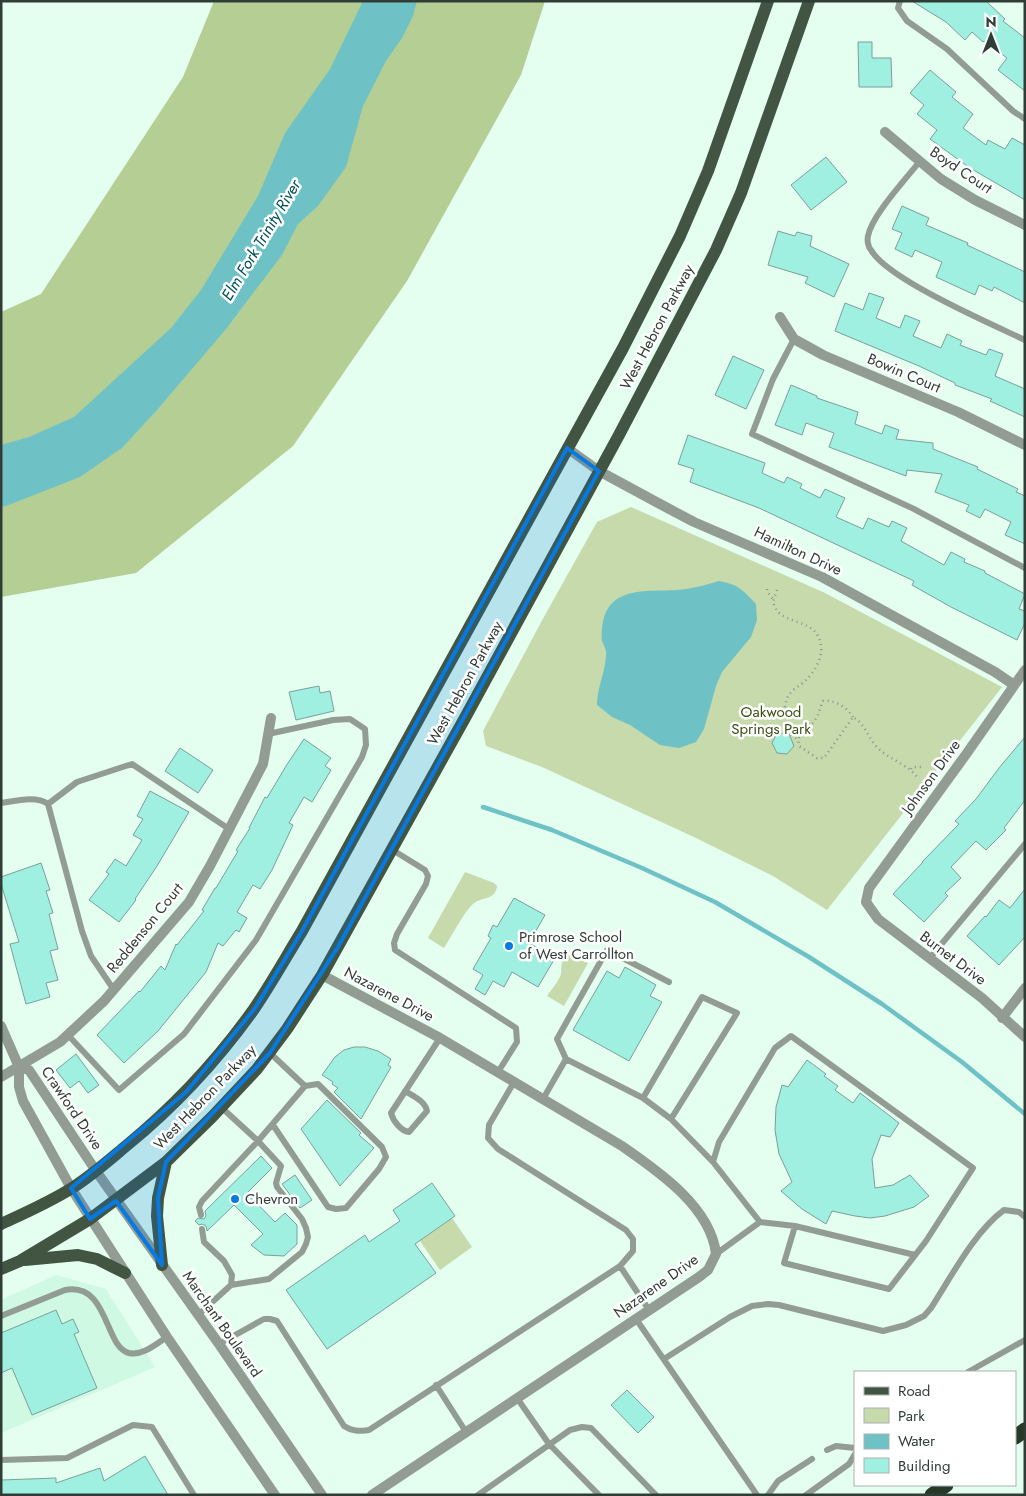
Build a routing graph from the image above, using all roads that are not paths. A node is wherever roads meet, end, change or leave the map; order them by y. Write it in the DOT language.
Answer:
graph roads {
  1 [pos="768,1"];
  2 [pos="809,1"];
  3 [pos="900,1"];
  4 [pos="1025,119"];
  5 [pos="885,132"];
  6 [pos="920,161"];
  7 [pos="1025,225"];
  8 [pos="780,317"];
  9 [pos="794,339"];
  10 [pos="1025,340"];
  11 [pos="1025,446"];
  12 [pos="567,448"];
  13 [pos="599,471"];
  14 [pos="1025,568"];
  15 [pos="1025,670"];
  16 [pos="1014,685"];
  17 [pos="271,718"];
  18 [pos="268,734"];
  19 [pos="1,803"];
  20 [pos="48,804"];
  21 [pos="229,829"];
  22 [pos="1025,844"];
  23 [pos="391,850"];
  24 [pos="866,902"];
  25 [pos="929,959"];
  26 [pos="322,975"];
  27 [pos="669,982"];
  28 [pos="1025,988"];
  29 [pos="114,990"];
  30 [pos="1002,1018"];
  31 [pos="1,1026"];
  32 [pos="68,1035"];
  33 [pos="1025,1037"];
  34 [pos="440,1038"];
  35 [pos="270,1052"];
  36 [pos="566,1059"];
  37 [pos="19,1067"];
  38 [pos="498,1072"];
  39 [pos="1,1077"];
  40 [pos="514,1082"];
  41 [pos="305,1086"];
  42 [pos="405,1091"];
  43 [pos="643,1098"];
  44 [pos="543,1099"];
  45 [pos="221,1107"];
  46 [pos="671,1118"];
  47 [pos="273,1125"];
  48 [pos="258,1142"];
  49 [pos="166,1162"];
  50 [pos="713,1162"];
  51 [pos="96,1171"];
  52 [pos="72,1188"];
  53 [pos="116,1201"];
  54 [pos="201,1216"];
  55 [pos="1025,1217"];
  56 [pos="90,1219"];
  57 [pos="760,1222"];
  58 [pos="1,1224"];
  59 [pos="795,1226"];
  60 [pos="202,1229"];
  61 [pos="716,1254"];
  62 [pos="915,1255"];
  63 [pos="20,1261"];
  64 [pos="162,1265"];
  65 [pos="620,1266"];
  66 [pos="1,1269"];
  67 [pos="125,1273"];
  68 [pos="231,1285"];
  69 [pos="649,1310"];
  70 [pos="198,1315"];
  71 [pos="1,1316"];
  72 [pos="636,1319"];
  73 [pos="167,1337"];
  74 [pos="1025,1340"];
  75 [pos="219,1344"];
  76 [pos="664,1359"];
  77 [pos="970,1371"];
  78 [pos="436,1385"];
  79 [pos="517,1398"];
  80 [pos="466,1432"];
  81 [pos="549,1444"];
  82 [pos="854,1448"];
  83 [pos="827,1450"];
  84 [pos="854,1456"];
  85 [pos="812,1459"];
  86 [pos="1,1460"];
  87 [pos="945,1486"];
  88 [pos="194,1495"];
  89 [pos="275,1495"];
  90 [pos="322,1495"];
  91 [pos="372,1495"];
  92 [pos="478,1495"];
  93 [pos="599,1495"];
  94 [pos="656,1495"];
  95 [pos="757,1495"];
  96 [pos="768,1495"];
  97 [pos="806,1495"];
  98 [pos="932,1495"];
  1 -- 12 [label="main road, West Hebron Parkway"];
  2 -- 13 [label="main road, West Hebron Parkway"];
  3 -- 4 [label="lane"];
  5 -- 6 [label="street, Boyd Court"];
  6 -- 7 [label="street, Boyd Court"];
  6 -- 10 [label="lane"];
  8 -- 9 [label="street, Bowin Court"];
  9 -- 11 [label="street, Bowin Court"];
  9 -- 14 [label="lane"];
  12 -- 13 [label="street, Hamilton Drive"];
  12 -- 51 [label="main road, West Hebron Parkway"];
  13 -- 16 [label="street, Hamilton Drive"];
  13 -- 23 [label="main road, West Hebron Parkway"];
  15 -- 16 [label="street, Johnson Drive"];
  16 -- 24 [label="street, Johnson Drive"];
  17 -- 18 [label="street, Reddenson Court"];
  18 -- 21 [label="street, Reddenson Court"];
  18 -- 32 [label="lane"];
  19 -- 20 [label="lane"];
  20 -- 21 [label="lane"];
  20 -- 29 [label="lane"];
  21 -- 29 [label="street, Reddenson Court"];
  22 -- 25 [label="lane"];
  23 -- 26 [label="main road, West Hebron Parkway"];
  23 -- 38 [label="lane"];
  24 -- 25 [label="street, Burnet Drive"];
  25 -- 30 [label="street, Burnet Drive"];
  26 -- 34 [label="street, Nazarene Drive"];
  26 -- 35 [label="main road, West Hebron Parkway"];
  27 -- 36 [label="lane"];
  28 -- 30 [label="street"];
  29 -- 32 [label="street, Reddenson Court"];
  30 -- 33 [label="street, Burnet Drive"];
  31 -- 37 [label="street, Crawford Drive"];
  32 -- 37 [label="street, Reddenson Court"];
  34 -- 38 [label="street, Nazarene Drive"];
  34 -- 42 [label="lane"];
  35 -- 41 [label="lane"];
  35 -- 45 [label="main road, West Hebron Parkway"];
  36 -- 43 [label="lane"];
  36 -- 44 [label="lane"];
  37 -- 39 [label="street, Reddenson Court"];
  37 -- 51 [label="street, Crawford Drive"];
  37 -- 52 [label="street, Crawford Drive"];
  38 -- 40 [label="street, Nazarene Drive"];
  40 -- 44 [label="street, Nazarene Drive"];
  40 -- 65 [label="lane"];
  41 -- 47 [label="lane"];
  41 -- 47 [label="lane"];
  42 -- 42 [label="lane"];
  43 -- 46 [label="lane"];
  43 -- 46 [label="lane"];
  44 -- 61 [label="street, Nazarene Drive"];
  45 -- 48 [label="lane"];
  45 -- 49 [label="main road, West Hebron Parkway"];
  46 -- 50 [label="lane"];
  47 -- 48 [label="lane"];
  48 -- 54 [label="lane"];
  48 -- 68 [label="lane"];
  49 -- 53 [label="main road, West Hebron Parkway"];
  49 -- 64 [label="main road"];
  50 -- 57 [label="lane"];
  50 -- 62 [label="lane"];
  51 -- 52 [label="main road, West Hebron Parkway"];
  51 -- 53 [label="street, Marchant Boulevard"];
  52 -- 56 [label="street"];
  52 -- 58 [label="main road, West Hebron Parkway"];
  53 -- 56 [label="main road, West Hebron Parkway"];
  53 -- 64 [label="street, Marchant Boulevard"];
  55 -- 76 [label="lane"];
  56 -- 63 [label="main road, West Hebron Parkway"];
  56 -- 67 [label="street"];
  57 -- 59 [label="lane"];
  57 -- 61 [label="lane"];
  59 -- 62 [label="lane"];
  59 -- 62 [label="lane"];
  60 -- 68 [label="lane"];
  61 -- 69 [label="street, Nazarene Drive"];
  63 -- 66 [label="main road, West Hebron Parkway"];
  63 -- 67 [label="main road"];
  64 -- 70 [label="street, Marchant Boulevard"];
  65 -- 69 [label="lane"];
  65 -- 78 [label="lane"];
  67 -- 73 [label="street"];
  68 -- 70 [label="lane"];
  69 -- 72 [label="street, Nazarene Drive"];
  70 -- 75 [label="street, Marchant Boulevard"];
  71 -- 73 [label="lane"];
  72 -- 76 [label="lane"];
  72 -- 79 [label="street, Nazarene Drive"];
  73 -- 89 [label="street"];
  74 -- 77 [label="lane"];
  75 -- 78 [label="lane"];
  75 -- 90 [label="street, Marchant Boulevard"];
  76 -- 95 [label="lane"];
  78 -- 80 [label="lane"];
  79 -- 80 [label="street, Nazarene Drive"];
  79 -- 81 [label="lane"];
  80 -- 91 [label="street, Nazarene Drive"];
  81 -- 92 [label="lane"];
  81 -- 93 [label="lane"];
  81 -- 94 [label="lane"];
  82 -- 83 [label="lane"];
  84 -- 97 [label="lane"];
  85 -- 96 [label="lane"];
  86 -- 88 [label="lane"];
  87 -- 98 [label="highway"];
}
